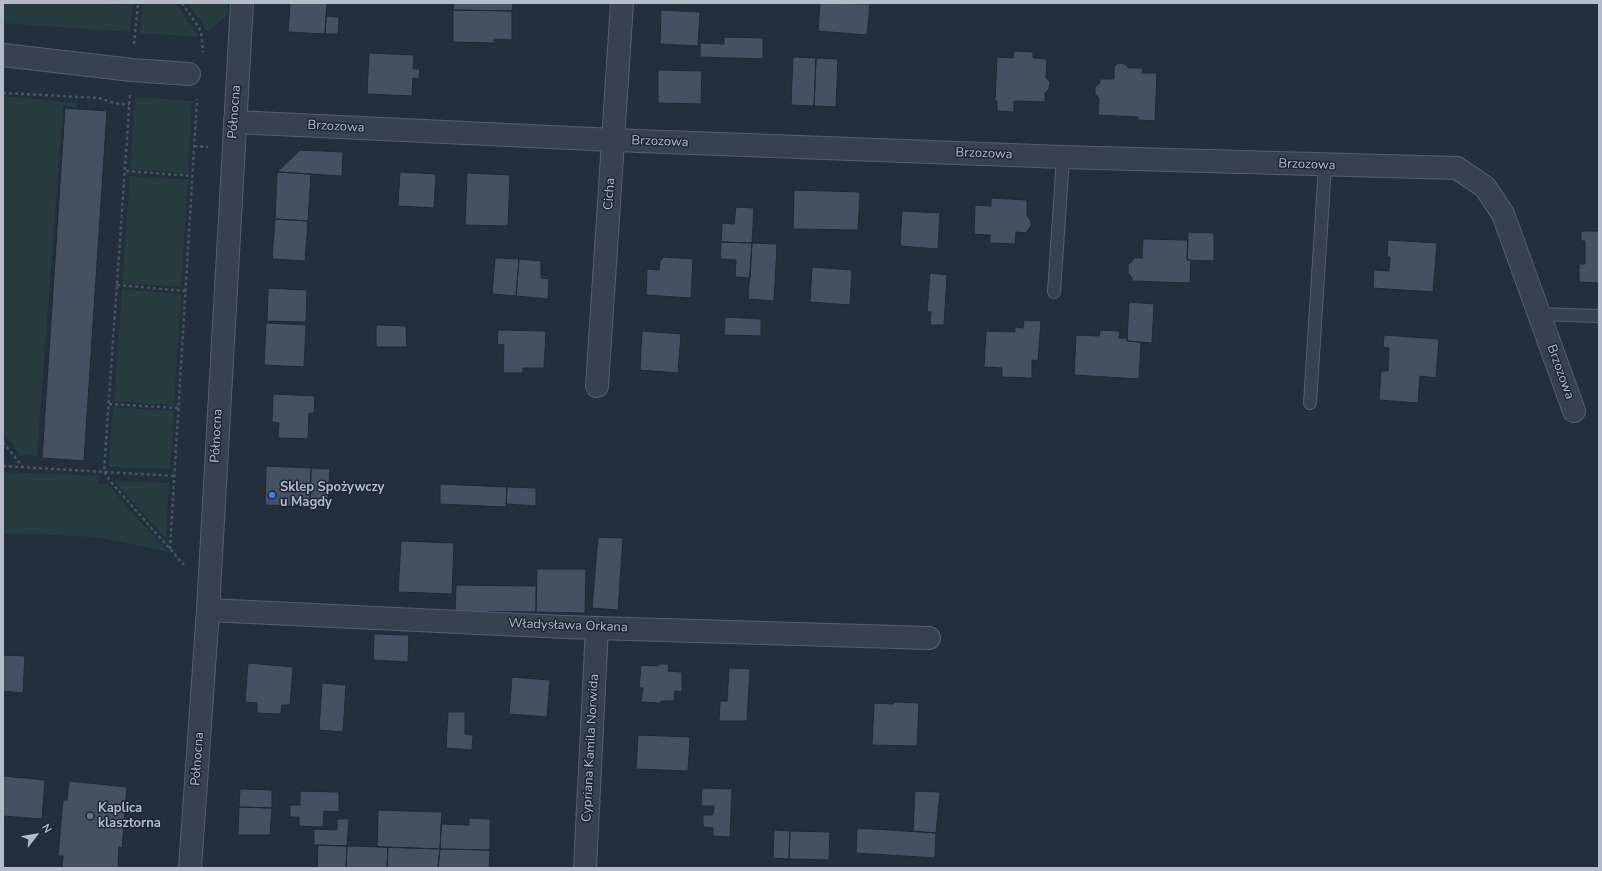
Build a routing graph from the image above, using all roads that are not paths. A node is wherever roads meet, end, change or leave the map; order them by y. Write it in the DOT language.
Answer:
graph roads {
  1 [pos="242,3"];
  2 [pos="622,3"];
  3 [pos="3,55"];
  4 [pos="195,66"];
  5 [pos="235,122"];
  6 [pos="613,140"];
  7 [pos="1063,157"];
  8 [pos="1325,166"];
  9 [pos="1054,292"];
  10 [pos="1539,314"];
  11 [pos="1599,316"];
  12 [pos="596,386"];
  13 [pos="1310,403"];
  14 [pos="1574,411"];
  15 [pos="208,610"];
  16 [pos="597,628"];
  17 [pos="929,638"];
  18 [pos="190,868"];
  19 [pos="585,868"];
  1 -- 5 [label="street, Północna"];
  2 -- 6 [label="street, Cicha"];
  3 -- 4 [label="street"];
  5 -- 6 [label="street, Brzozowa"];
  5 -- 15 [label="street, Północna"];
  6 -- 7 [label="street, Brzozowa"];
  6 -- 12 [label="street, Cicha"];
  7 -- 8 [label="street, Brzozowa"];
  7 -- 9 [label="lane"];
  8 -- 10 [label="street, Brzozowa"];
  8 -- 13 [label="lane"];
  10 -- 11 [label="lane"];
  10 -- 14 [label="street, Brzozowa"];
  15 -- 16 [label="street, Władysława Orkana"];
  15 -- 18 [label="street, Północna"];
  16 -- 17 [label="street, Władysława Orkana"];
  16 -- 19 [label="street, Cypriana Kamila Norwida"];
}
